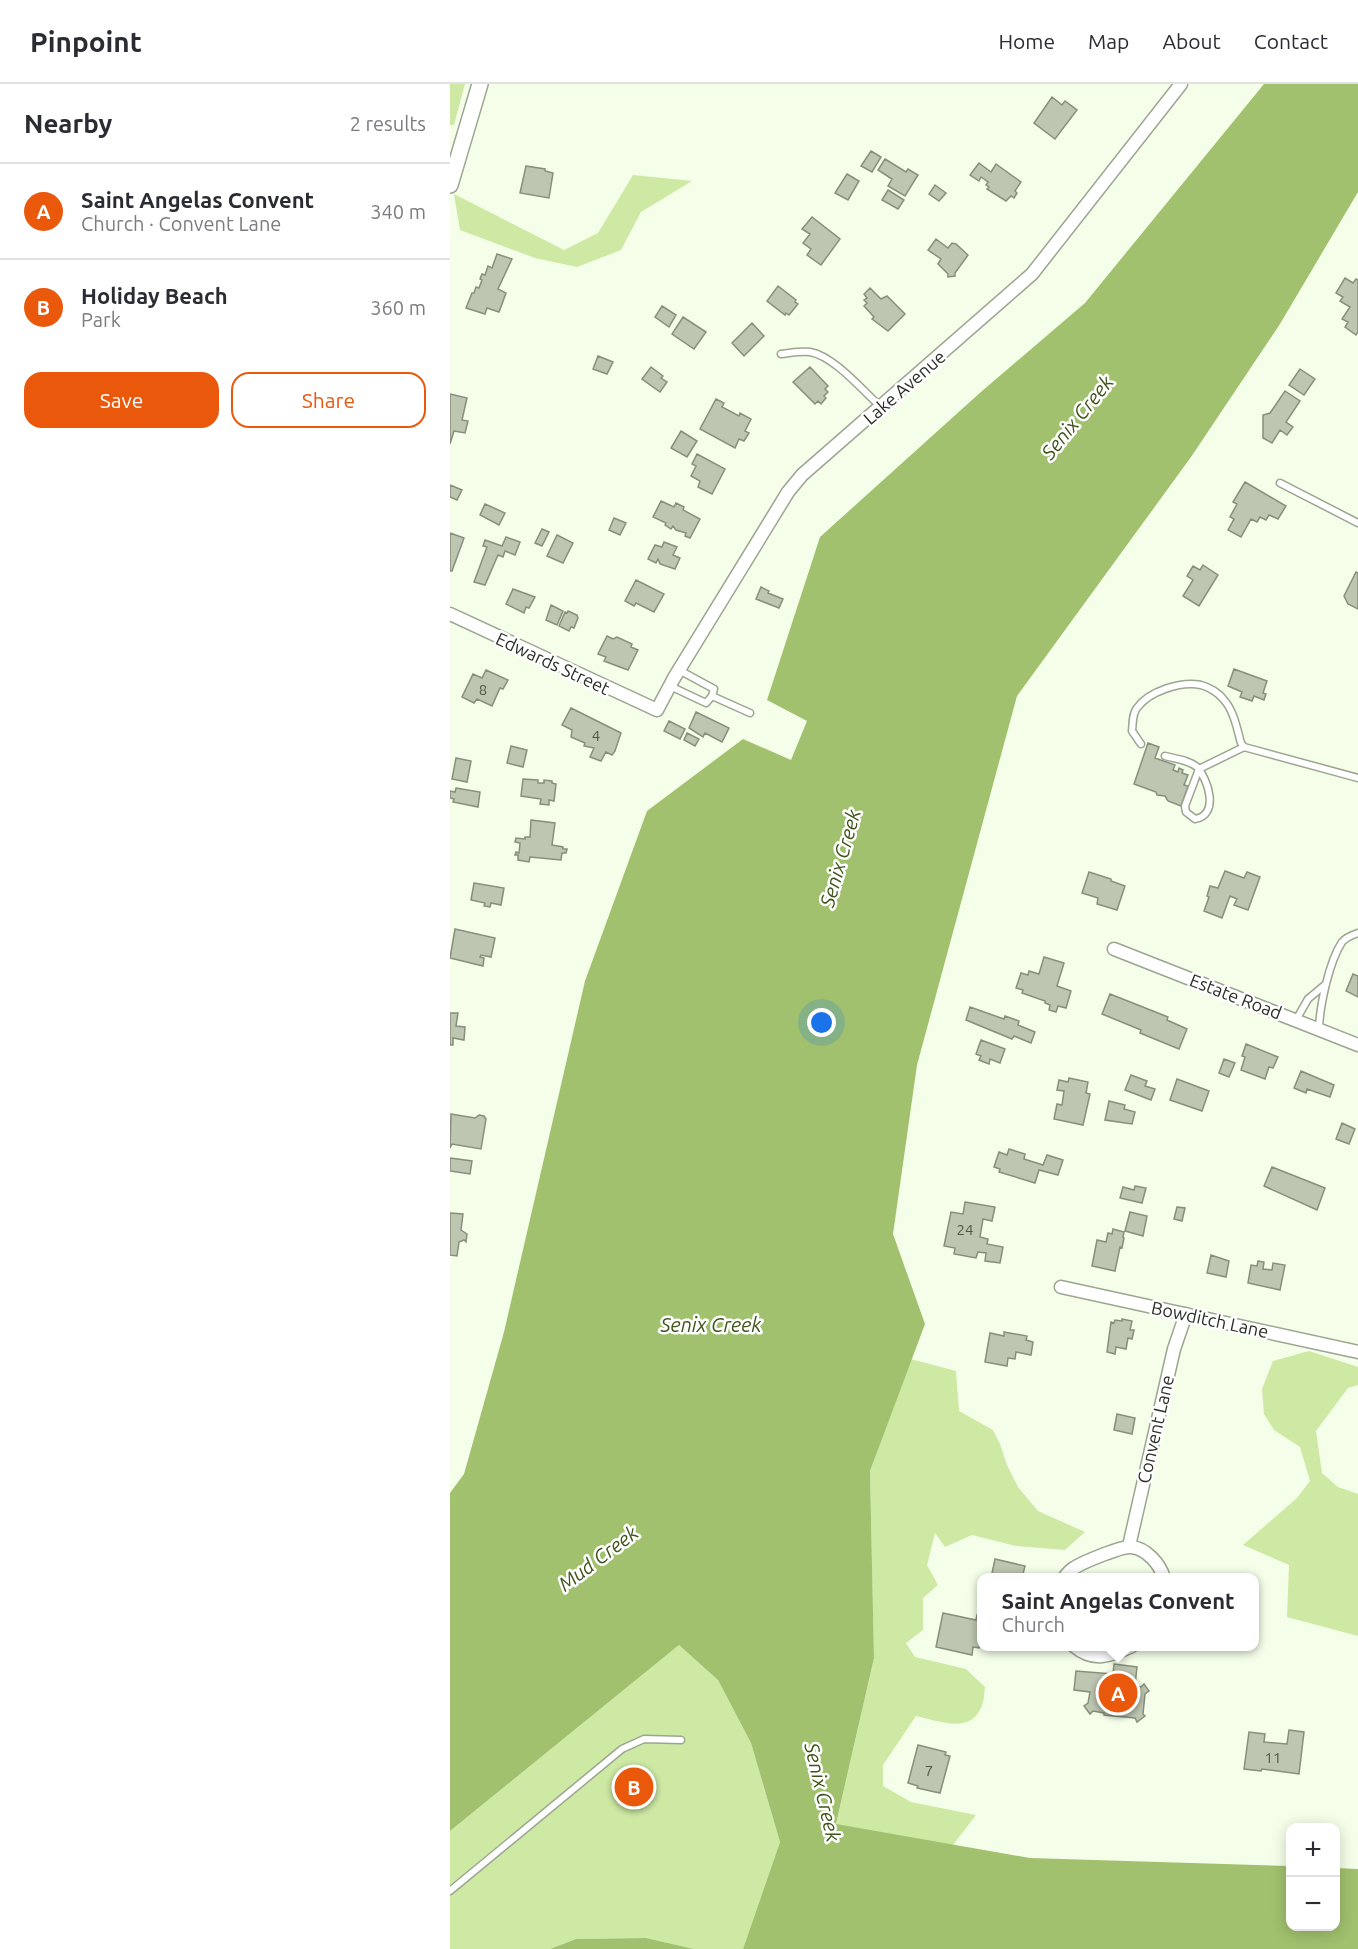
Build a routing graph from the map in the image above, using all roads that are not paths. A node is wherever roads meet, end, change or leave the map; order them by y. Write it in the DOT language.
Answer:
graph roads {
  1 [pos="480,84"];
  2 [pos="1181,84"];
  3 [pos="450,185"];
  4 [pos="781,354"];
  5 [pos="881,407"];
  6 [pos="1280,483"];
  7 [pos="1358,523"];
  8 [pos="450,614"];
  9 [pos="679,670"];
  10 [pos="670,686"];
  11 [pos="712,696"];
  12 [pos="657,710"];
  13 [pos="750,713"];
  14 [pos="1141,744"];
  15 [pos="1244,747"];
  16 [pos="1166,756"];
  17 [pos="1199,769"];
  18 [pos="1358,777"];
  19 [pos="1358,933"];
  20 [pos="1114,949"];
  21 [pos="1326,984"];
  22 [pos="1296,1020"];
  23 [pos="1319,1029"];
  24 [pos="1358,1044"];
  25 [pos="1061,1287"];
  26 [pos="1186,1314"];
  27 [pos="1358,1352"];
  28 [pos="1128,1546"];
  29 [pos="1068,1573"];
  30 [pos="1161,1573"];
  31 [pos="1079,1651"];
  32 [pos="1120,1651"];
  33 [pos="681,1740"];
  34 [pos="450,1891"];
  1 -- 3 [label="street"];
  2 -- 5 [label="street, Lake Avenue"];
  4 -- 5 [label="lane"];
  5 -- 9 [label="street, Lake Avenue"];
  6 -- 7 [label="lane"];
  8 -- 12 [label="street, Edwards Street"];
  9 -- 10 [label="street, Lake Avenue"];
  9 -- 11 [label="lane"];
  10 -- 11 [label="lane"];
  10 -- 12 [label="street, Lake Avenue"];
  11 -- 13 [label="lane"];
  14 -- 15 [label="lane"];
  15 -- 17 [label="lane"];
  15 -- 18 [label="lane"];
  16 -- 17 [label="lane"];
  17 -- 17 [label="lane"];
  19 -- 21 [label="lane"];
  20 -- 22 [label="street, Estate Road"];
  21 -- 22 [label="lane"];
  21 -- 23 [label="lane"];
  22 -- 23 [label="street, Estate Road"];
  23 -- 24 [label="street, Estate Road"];
  25 -- 26 [label="street, Bowditch Lane"];
  26 -- 27 [label="street, Bowditch Lane"];
  26 -- 28 [label="street, Convent Lane"];
  28 -- 29 [label="street"];
  28 -- 30 [label="street"];
  31 -- 32 [label="street"];
  33 -- 34 [label="lane"];
}
